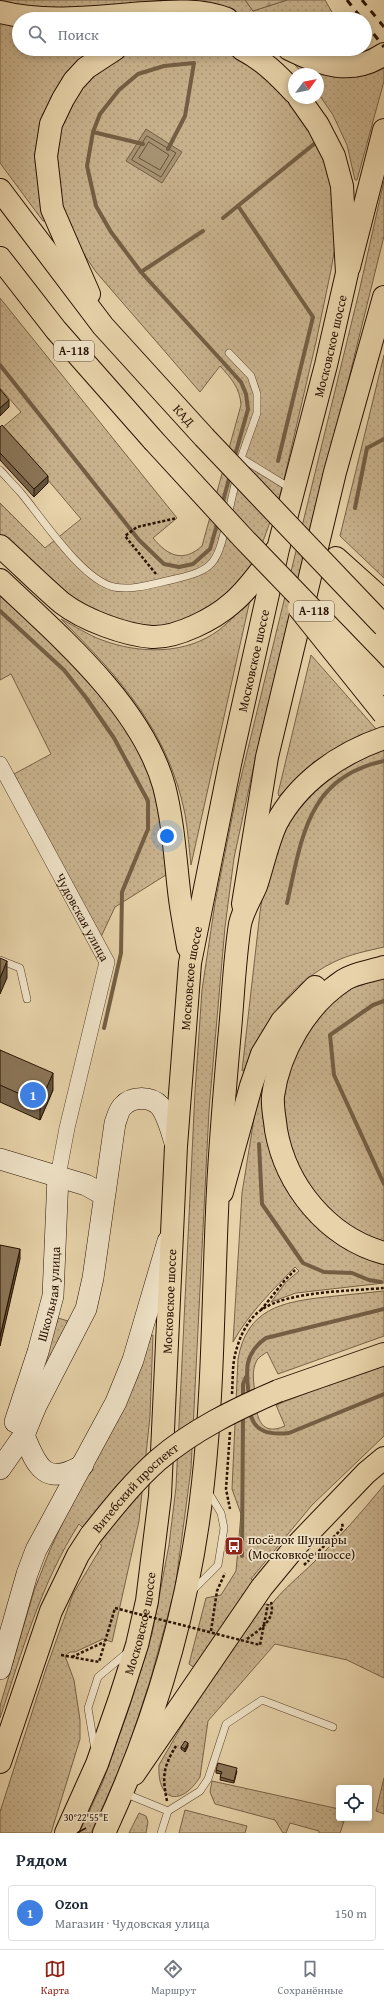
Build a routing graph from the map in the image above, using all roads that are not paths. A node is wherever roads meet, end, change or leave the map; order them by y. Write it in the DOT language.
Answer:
graph roads {
  1 [pos="0,12"];
  2 [pos="160,12"];
  3 [pos="186,12"];
  4 [pos="12,15"];
  5 [pos="384,54"];
  6 [pos="104,56"];
  7 [pos="256,56"];
  8 [pos="303,56"];
  9 [pos="288,85"];
  10 [pos="303,104"];
  11 [pos="384,130"];
  12 [pos="0,190"];
  13 [pos="0,258"];
  14 [pos="347,273"];
  15 [pos="384,297"];
  16 [pos="103,326"];
  17 [pos="229,353"];
  18 [pos="241,458"];
  19 [pos="0,470"];
  20 [pos="293,489"];
  21 [pos="270,509"];
  22 [pos="243,538"];
  23 [pos="0,546"];
  24 [pos="278,549"];
  25 [pos="0,580"];
  26 [pos="384,602"];
  27 [pos="384,626"];
  28 [pos="384,684"];
  29 [pos="384,714"];
  30 [pos="384,738"];
  31 [pos="0,764"];
  32 [pos="240,921"];
  33 [pos="384,956"];
  34 [pos="0,960"];
  35 [pos="190,962"];
  36 [pos="384,967"];
  37 [pos="28,999"];
  38 [pos="176,1146"];
  39 [pos="0,1159"];
  40 [pos="58,1176"];
  41 [pos="104,1195"];
  42 [pos="217,1210"];
  43 [pos="173,1223"];
  44 [pos="384,1253"];
  45 [pos="53,1296"];
  46 [pos="86,1309"];
  47 [pos="384,1354"];
  48 [pos="24,1435"];
  49 [pos="384,1458"];
  50 [pos="0,1464"];
  51 [pos="83,1465"];
  52 [pos="0,1469"];
  53 [pos="0,1669"];
  54 [pos="332,1727"];
  55 [pos="0,1762"];
  56 [pos="125,1788"];
  57 [pos="168,1811"];
  58 [pos="66,1833"];
  59 [pos="104,1833"];
  60 [pos="161,1833"];
  1 -- 4 [label="main road"];
  2 -- 3 [label="main road"];
  5 -- 8 [label="main road"];
  6 -- 16 [label="main road"];
  7 -- 9 [label="main road"];
  10 -- 14 [label="main road"];
  11 -- 14 [label="main road, Московское шоссе"];
  12 -- 16 [label="main road, КАД / А-118"];
  13 -- 22 [label="main road, А-118, bridge"];
  14 -- 20 [label="main road, Московское шоссе"];
  15 -- 32 [label="main road"];
  16 -- 21 [label="main road, КАД / А-118, bridge"];
  17 -- 18 [label="lane"];
  18 -- 19 [label="lane"];
  18 -- 20 [label="lane"];
  20 -- 24 [label="main road, Московское шоссе"];
  21 -- 26 [label="main road, bridge"];
  21 -- 27 [label="main road, КАД / А-118, bridge"];
  22 -- 28 [label="main road, А-118, bridge"];
  22 -- 29 [label="main road, bridge"];
  23 -- 24 [label="main road"];
  24 -- 35 [label="main road, Московское шоссе"];
  25 -- 35 [label="main road"];
  30 -- 32 [label="main road"];
  31 -- 40 [label="street, Чудовская улица"];
  32 -- 42 [label="main road"];
  33 -- 42 [label="main road"];
  34 -- 37 [label="lane"];
  35 -- 38 [label="main road, Московское шоссе"];
  36 -- 44 [label="main road"];
  38 -- 41 [label="street"];
  38 -- 43 [label="main road, Московское шоссе"];
  39 -- 40 [label="street"];
  40 -- 41 [label="street"];
  40 -- 45 [label="street, Школьная улица"];
  41 -- 46 [label="street"];
  42 -- 56 [label="main road"];
  43 -- 51 [label="street"];
  43 -- 58 [label="main road, Московское шоссе"];
  45 -- 46 [label="street"];
  45 -- 50 [label="street, Школьная улица"];
  46 -- 48 [label="street"];
  47 -- 55 [label="main road, Витебский проспект, bridge"];
  48 -- 51 [label="street"];
  48 -- 52 [label="street"];
  49 -- 56 [label="main road"];
  51 -- 53 [label="street"];
  54 -- 57 [label="lane"];
  56 -- 57 [label="lane"];
  56 -- 59 [label="main road"];
  57 -- 60 [label="lane"];
}
